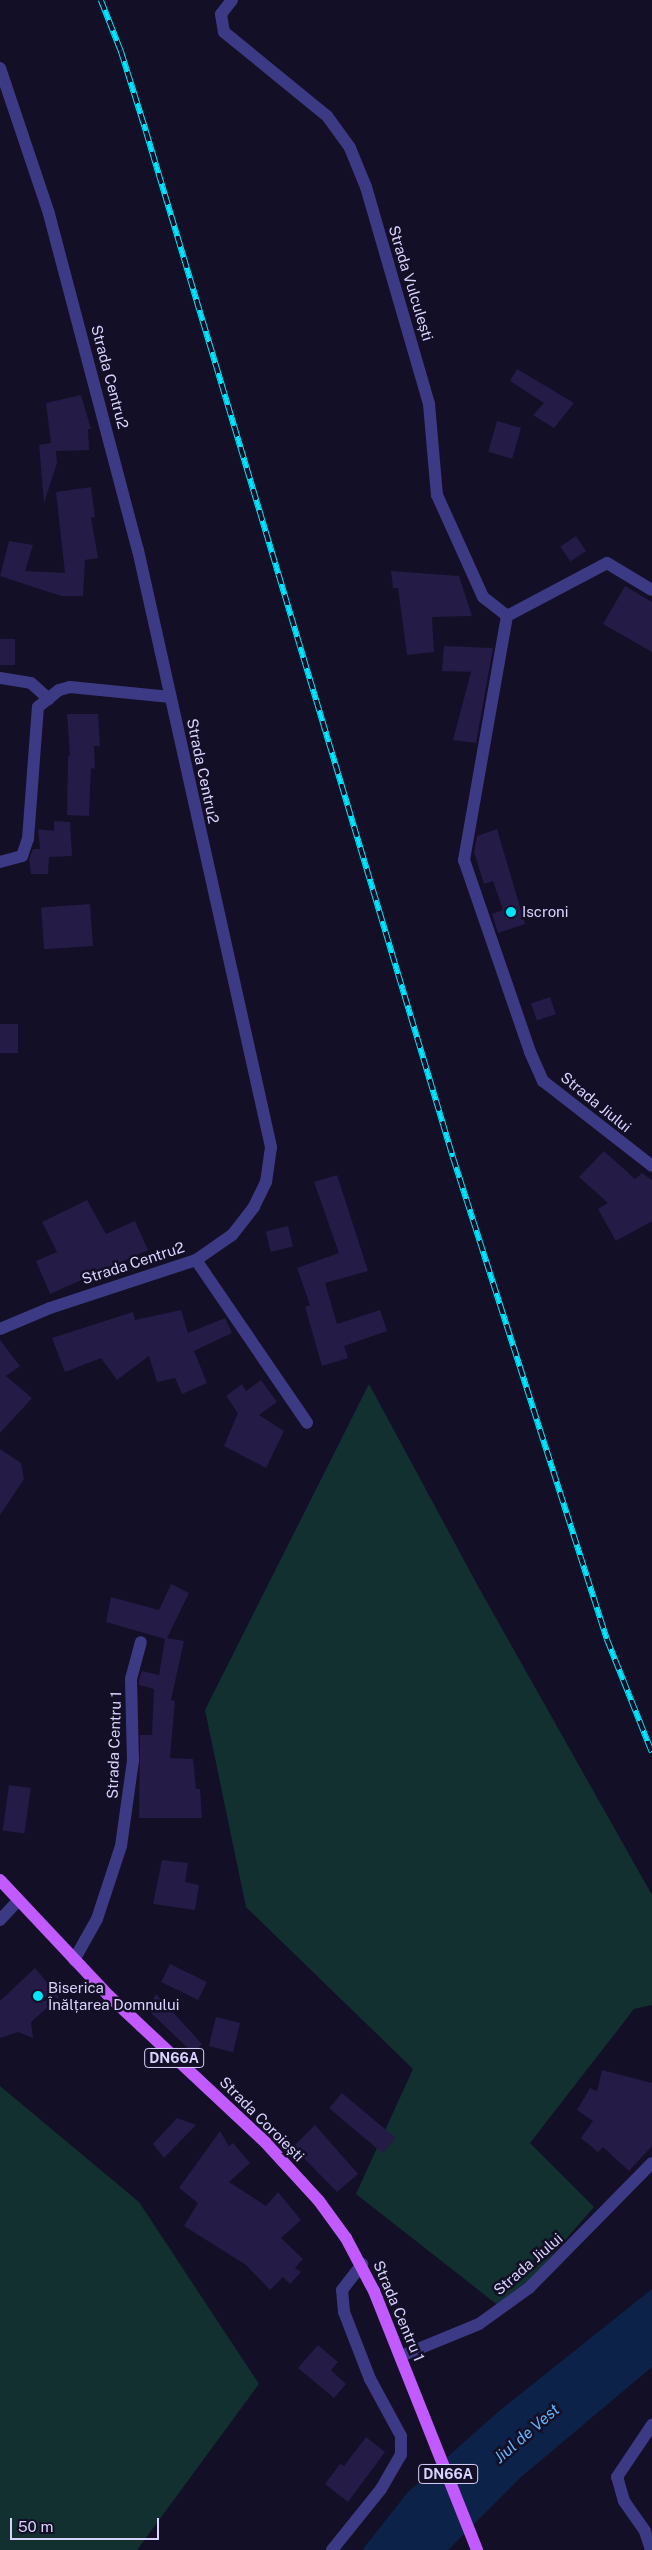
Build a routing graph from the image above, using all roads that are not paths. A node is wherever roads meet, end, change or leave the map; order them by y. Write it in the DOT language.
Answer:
graph roads {
  1 [pos="232,0"];
  2 [pos="0,68"];
  3 [pos="652,590"];
  4 [pos="506,616"];
  5 [pos="0,678"];
  6 [pos="171,697"];
  7 [pos="48,698"];
  8 [pos="0,862"];
  9 [pos="652,1166"];
  10 [pos="196,1260"];
  11 [pos="0,1329"];
  12 [pos="307,1422"];
  13 [pos="141,1642"];
  14 [pos="0,1880"];
  15 [pos="18,1901"];
  16 [pos="0,1920"];
  17 [pos="74,1960"];
  18 [pos="652,2163"];
  19 [pos="346,2238"];
  20 [pos="362,2264"];
  21 [pos="401,2356"];
  22 [pos="652,2425"];
  23 [pos="332,2550"];
  24 [pos="477,2550"];
  25 [pos="652,2550"];
  1 -- 4 [label="street, Strada Vulculești"];
  2 -- 6 [label="street, Strada Centru2"];
  3 -- 4 [label="street"];
  4 -- 9 [label="street, Strada Jiului"];
  5 -- 7 [label="street"];
  6 -- 7 [label="street"];
  6 -- 10 [label="street, Strada Centru2"];
  7 -- 8 [label="street"];
  10 -- 11 [label="street, Strada Centru2"];
  10 -- 12 [label="street"];
  13 -- 17 [label="street, Strada Centru 1"];
  14 -- 15 [label="main road, Strada Coroiești / DN66A"];
  15 -- 16 [label="street"];
  15 -- 17 [label="main road, Strada Coroiești / DN66A"];
  17 -- 19 [label="main road, Strada Coroiești / DN66A"];
  18 -- 21 [label="street, Strada Jiului"];
  19 -- 20 [label="main road, Strada Centru 1 / DN66A"];
  20 -- 21 [label="main road, Strada Centru 1 / DN66A"];
  20 -- 23 [label="street"];
  21 -- 24 [label="main road, Strada Centru 1 / DN66A"];
  22 -- 25 [label="street"];
}
